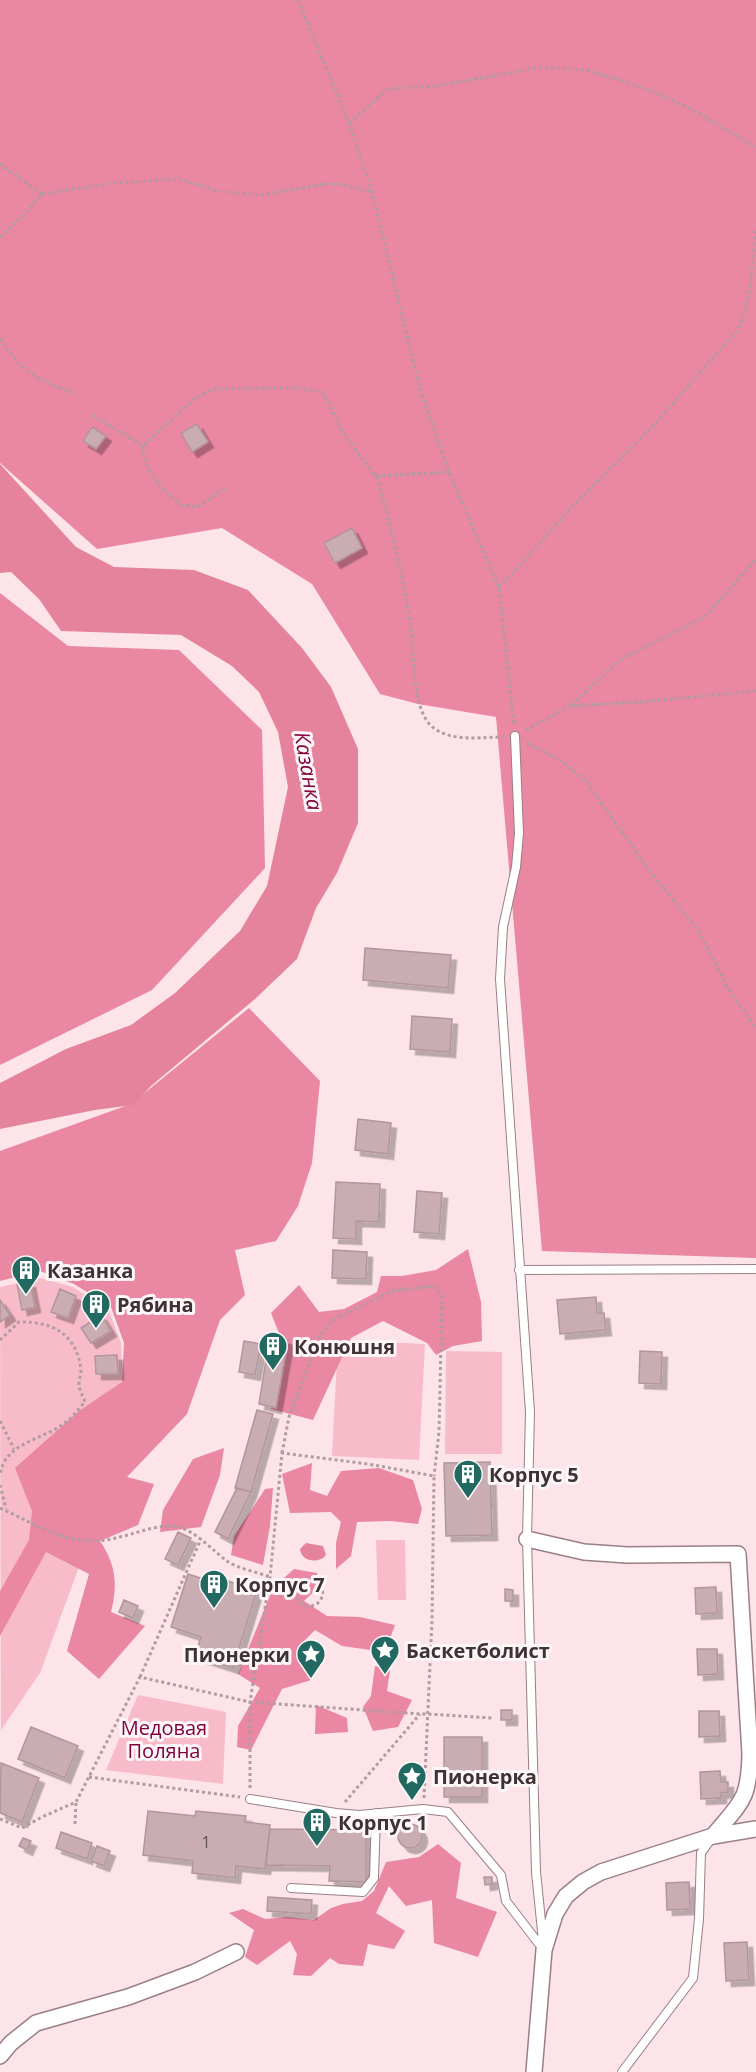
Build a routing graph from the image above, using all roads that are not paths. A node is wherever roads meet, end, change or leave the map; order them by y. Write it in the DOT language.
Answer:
graph roads {
  1 [pos="515,736"];
  2 [pos="756,1269"];
  3 [pos="519,1270"];
  4 [pos="527,1539"];
  5 [pos="250,1799"];
  6 [pos="376,1813"];
  7 [pos="756,1829"];
  8 [pos="713,1836"];
  9 [pos="291,1888"];
  10 [pos="544,1950"];
  11 [pos="236,1952"];
  12 [pos="0,2056"];
  13 [pos="534,2072"];
  14 [pos="622,2072"];
  1 -- 3 [label="lane"];
  2 -- 3 [label="lane"];
  3 -- 4 [label="lane"];
  4 -- 8 [label="street"];
  4 -- 10 [label="lane"];
  5 -- 6 [label="lane"];
  6 -- 9 [label="lane"];
  6 -- 10 [label="lane"];
  7 -- 8 [label="street"];
  8 -- 10 [label="street"];
  8 -- 14 [label="lane"];
  10 -- 13 [label="street"];
  11 -- 12 [label="street"];
}
